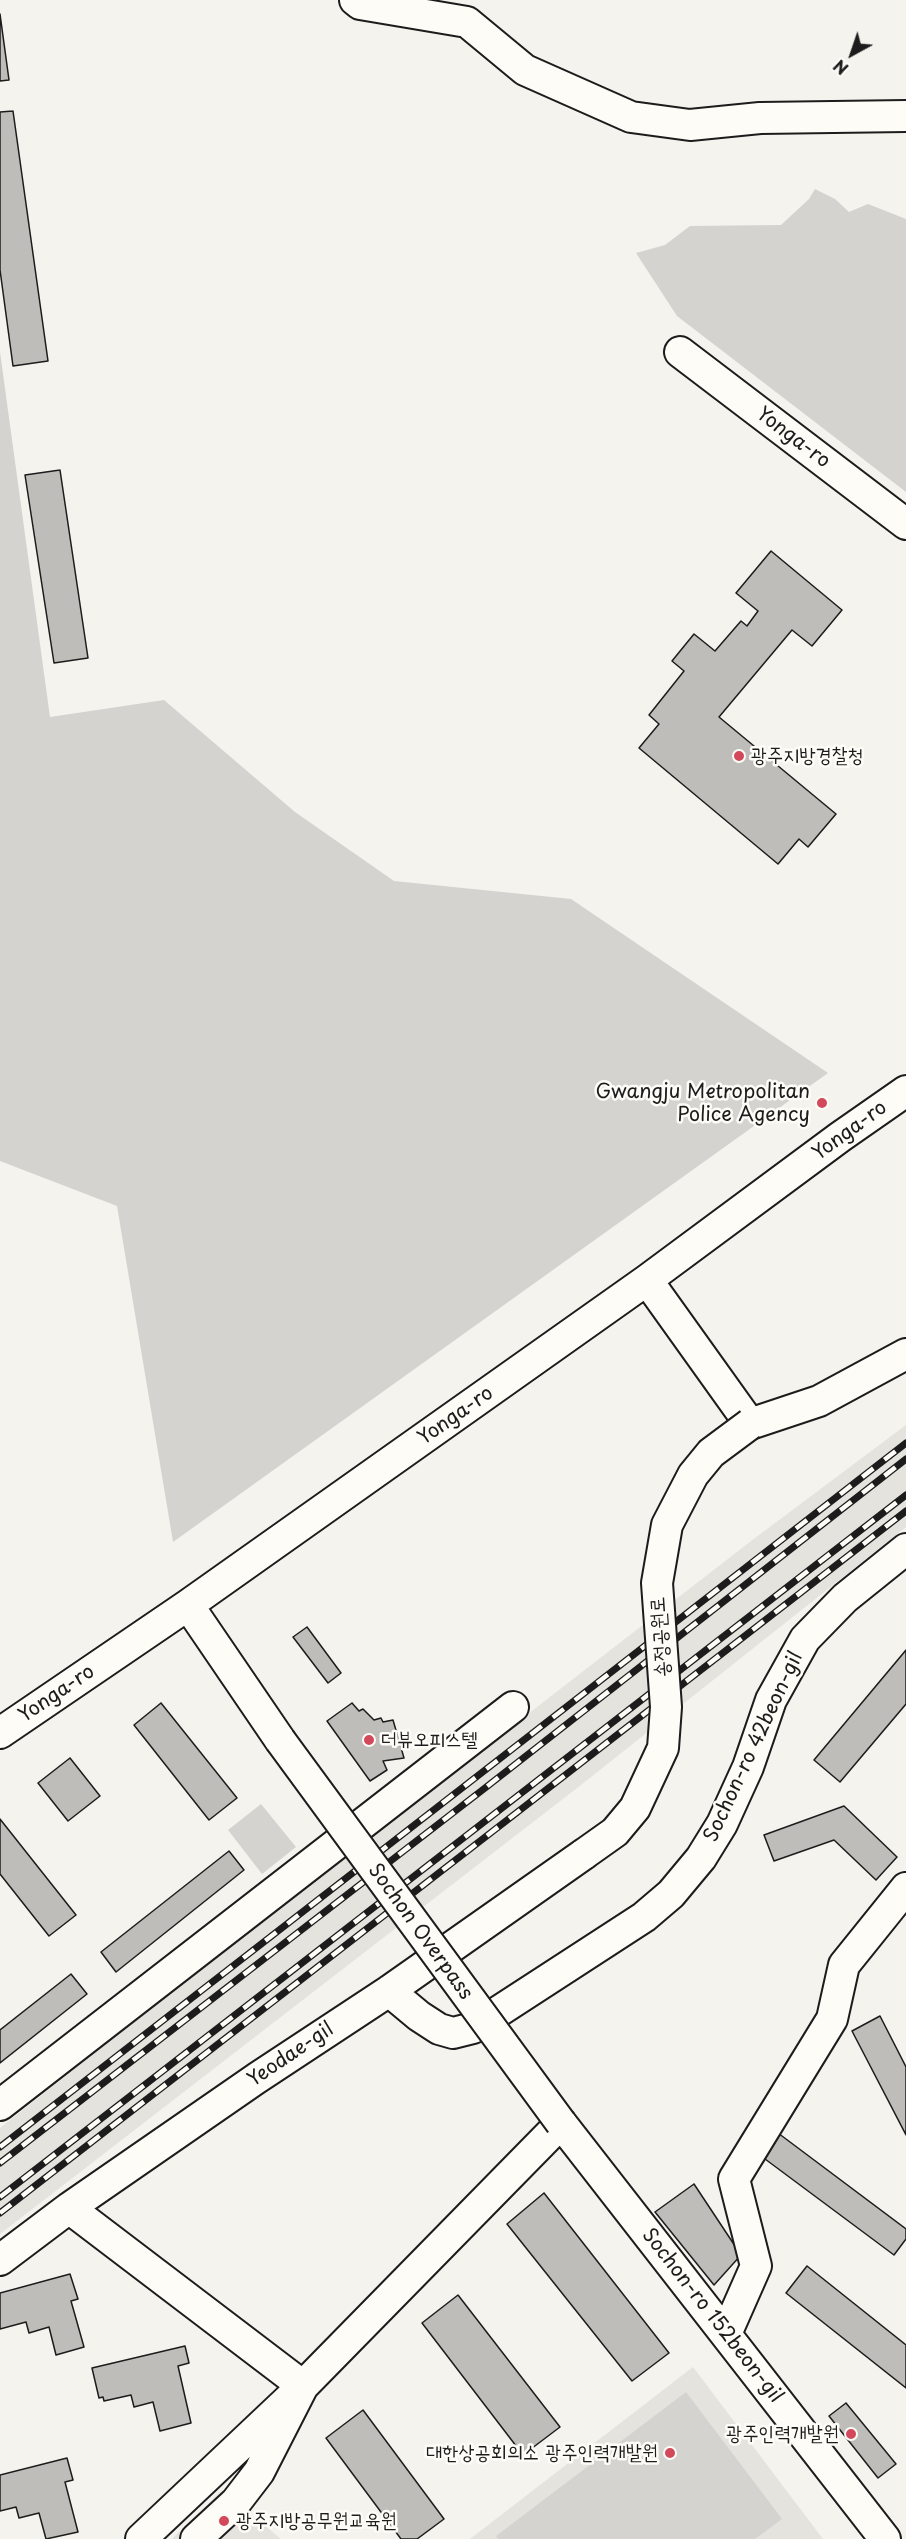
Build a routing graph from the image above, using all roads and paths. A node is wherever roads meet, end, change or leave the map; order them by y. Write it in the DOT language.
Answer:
graph roads {
  1 [pos="355,0"];
  2 [pos="906,116"];
  3 [pos="680,352"];
  4 [pos="906,524"];
  5 [pos="906,1091"];
  6 [pos="647,1280"];
  7 [pos="906,1354"];
  8 [pos="750,1424"];
  9 [pos="906,1549"];
  10 [pos="188,1605"];
  11 [pos="513,1707"];
  12 [pos="0,1733"];
  13 [pos="584,1854"];
  14 [pos="906,1888"];
  15 [pos="389,1991"];
  16 [pos="0,2105"];
  17 [pos="561,2122"];
  18 [pos="69,2208"];
  19 [pos="0,2260"];
  20 [pos="726,2334"];
  21 [pos="303,2386"];
  22 [pos="141,2539"];
  23 [pos="196,2539"];
  24 [pos="885,2539"];
  1 -- 2 [label="street"];
  3 -- 4 [label="street, Yonga-ro"];
  5 -- 6 [label="street, Yonga-ro"];
  6 -- 8 [label="street"];
  6 -- 10 [label="street, Yonga-ro"];
  7 -- 8 [label="street, 송정공원로"];
  8 -- 13 [label="street, 송정공원로, bridge"];
  9 -- 15 [label="street, Sochon-ro 42beon-gil"];
  10 -- 12 [label="street, Yonga-ro"];
  10 -- 17 [label="street, Sochon Overpass, bridge"];
  11 -- 16 [label="street"];
  13 -- 15 [label="street, Yeodae-gil"];
  14 -- 20 [label="street"];
  15 -- 18 [label="street, Yeodae-gil"];
  17 -- 20 [label="street, Sochon-ro 152beon-gil"];
  17 -- 21 [label="street"];
  18 -- 19 [label="street, Yeodae-gil"];
  18 -- 21 [label="street"];
  20 -- 24 [label="street, Sochon-ro 152beon-gil"];
  21 -- 22 [label="street"];
  21 -- 23 [label="street"];
}
